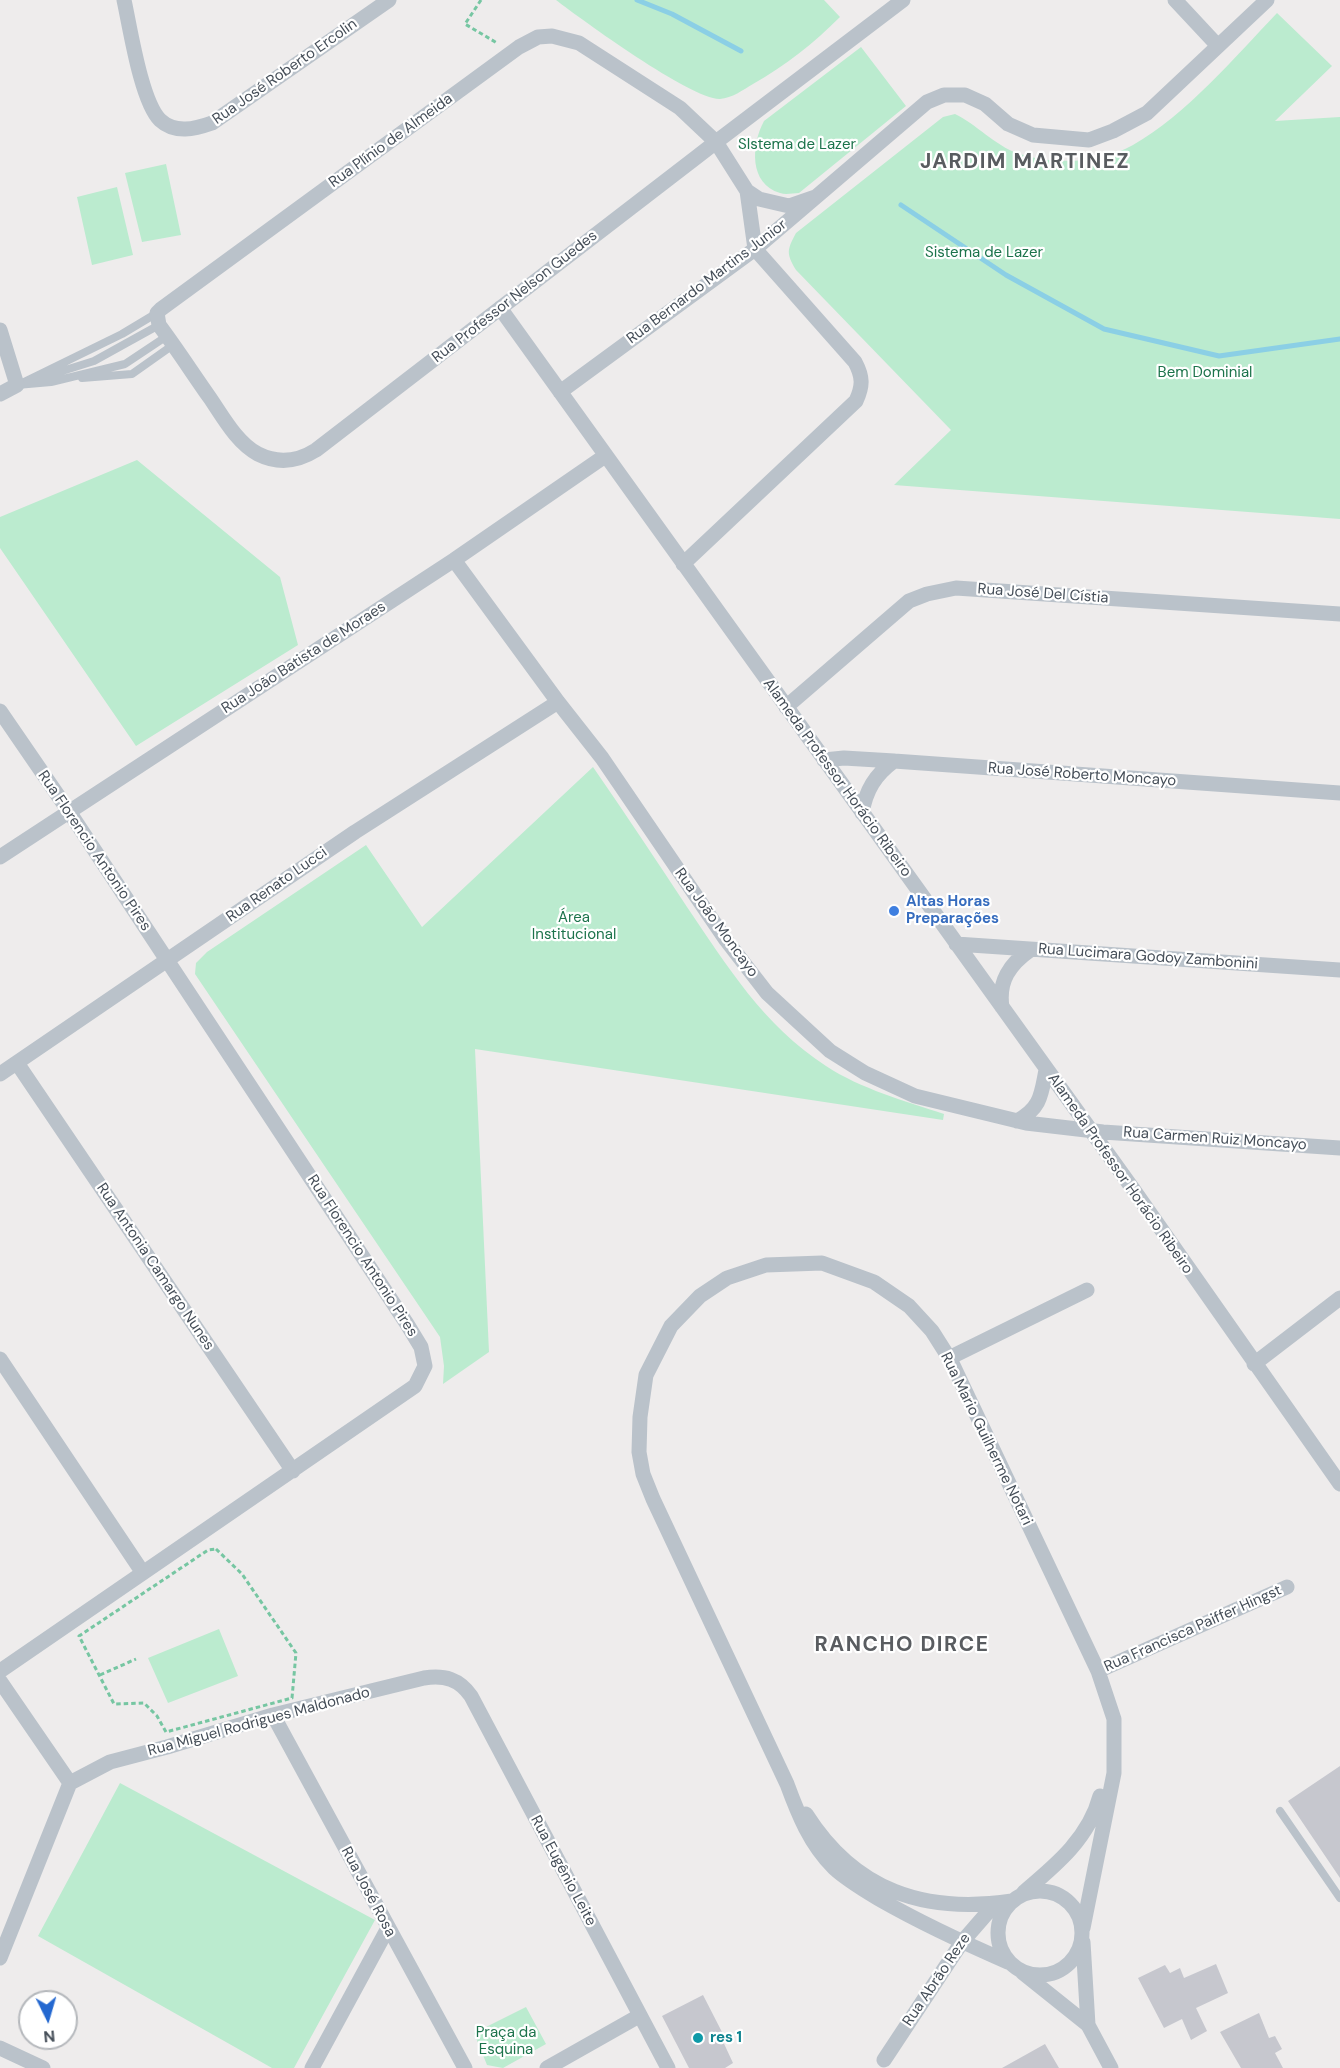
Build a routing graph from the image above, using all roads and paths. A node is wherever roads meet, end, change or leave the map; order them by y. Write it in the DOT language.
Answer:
graph roads {
  1 [pos="124,0"];
  2 [pos="389,0"];
  3 [pos="481,0"];
  4 [pos="903,0"];
  5 [pos="1175,0"];
  6 [pos="1267,0"];
  7 [pos="1218,46"];
  8 [pos="513,52"];
  9 [pos="716,142"];
  10 [pos="747,191"];
  11 [pos="815,197"];
  12 [pos="755,249"];
  13 [pos="500,308"];
  14 [pos="0,330"];
  15 [pos="164,330"];
  16 [pos="17,386"];
  17 [pos="560,392"];
  18 [pos="0,394"];
  19 [pos="605,456"];
  20 [pos="454,560"];
  21 [pos="683,564"];
  22 [pos="1340,614"];
  23 [pos="558,702"];
  24 [pos="786,707"];
  25 [pos="0,711"];
  26 [pos="824,760"];
  27 [pos="894,761"];
  28 [pos="1340,793"];
  29 [pos="70,813"];
  30 [pos="862,813"];
  31 [pos="0,857"];
  32 [pos="956,944"];
  33 [pos="1030,950"];
  34 [pos="167,961"];
  35 [pos="1340,970"];
  36 [pos="1002,1008"];
  37 [pos="17,1063"];
  38 [pos="1046,1070"];
  39 [pos="0,1074"];
  40 [pos="1017,1121"];
  41 [pos="1090,1130"];
  42 [pos="1340,1148"];
  43 [pos="1087,1290"];
  44 [pos="1340,1298"];
  45 [pos="949,1358"];
  46 [pos="0,1359"];
  47 [pos="1254,1364"];
  48 [pos="293,1471"];
  49 [pos="1340,1484"];
  50 [pos="143,1573"];
  51 [pos="1287,1587"];
  52 [pos="136,1659"];
  53 [pos="0,1671"];
  54 [pos="1098,1671"];
  55 [pos="99,1675"];
  56 [pos="452,1679"];
  57 [pos="0,1681"];
  58 [pos="273,1715"];
  59 [pos="1114,1719"];
  60 [pos="70,1783"];
  61 [pos="787,1784"];
  62 [pos="1280,1811"];
  63 [pos="1340,1898"];
  64 [pos="1016,1899"];
  65 [pos="995,1904"];
  66 [pos="388,1928"];
  67 [pos="1083,1933"];
  68 [pos="962,1942"];
  69 [pos="0,1958"];
  70 [pos="1014,1966"];
  71 [pos="639,2016"];
  72 [pos="1088,2025"];
  73 [pos="0,2048"];
  74 [pos="884,2060"];
  75 [pos="43,2068"];
  76 [pos="312,2068"];
  77 [pos="465,2068"];
  78 [pos="547,2068"];
  79 [pos="668,2068"];
  80 [pos="1111,2068"];
  1 -- 2 [label="street, Rua José Roberto Ercolin"];
  3 -- 8 [label="path"];
  4 -- 9 [label="street, Rua Professor Nelson Guedes"];
  5 -- 7 [label="street"];
  6 -- 7 [label="street, Rua Bernardo Martins Junior"];
  7 -- 11 [label="street, Rua Bernardo Martins Junior"];
  8 -- 9 [label="street, Rua Plínio de Almeida"];
  8 -- 15 [label="street, Rua Plínio de Almeida"];
  9 -- 10 [label="street, Rua Plínio de Almeida"];
  9 -- 13 [label="street, Rua Professor Nelson Guedes"];
  10 -- 11 [label="street"];
  10 -- 12 [label="street, Rua Plínio de Almeida"];
  11 -- 12 [label="street, Rua Bernardo Martins Junior"];
  12 -- 17 [label="street, Rua Bernardo Martins Junior"];
  12 -- 21 [label="street"];
  13 -- 15 [label="street, Rua Professor Nelson Guedes"];
  13 -- 17 [label="street, Alameda Professor Horácio Ribeiro"];
  14 -- 16 [label="street"];
  15 -- 16 [label="lane, Rua Plínio de Almeida"];
  15 -- 16 [label="lane, Rua Plínio de Almeida"];
  15 -- 16 [label="lane, Rua Plínio de Almeida"];
  16 -- 18 [label="street, Rua Plínio de Almeida"];
  17 -- 19 [label="street, Alameda Professor Horácio Ribeiro"];
  19 -- 20 [label="street, Rua João Batista de Moraes"];
  19 -- 21 [label="street, Alameda Professor Horácio Ribeiro"];
  20 -- 23 [label="street, Rua João Moncayo"];
  20 -- 29 [label="street, Rua João Batista de Moraes"];
  21 -- 24 [label="street, Alameda Professor Horácio Ribeiro"];
  22 -- 24 [label="street, Rua José Del Cístia"];
  23 -- 34 [label="street, Rua Renato Lucci"];
  23 -- 40 [label="street, Rua João Moncayo"];
  24 -- 26 [label="street, Alameda Professor Horácio Ribeiro"];
  25 -- 29 [label="street, Rua Florencio Antonio Pires"];
  26 -- 27 [label="street, Rua José Roberto Moncayo"];
  26 -- 30 [label="street, Alameda Professor Horácio Ribeiro"];
  27 -- 28 [label="street, Rua José Roberto Moncayo"];
  27 -- 30 [label="street"];
  29 -- 31 [label="street, Rua João Batista de Moraes"];
  29 -- 34 [label="street, Rua Florencio Antonio Pires"];
  30 -- 32 [label="street, Alameda Professor Horácio Ribeiro"];
  32 -- 33 [label="street, Rua Lucimara Godoy Zambonini"];
  32 -- 36 [label="street, Alameda Professor Horácio Ribeiro"];
  33 -- 35 [label="street, Rua Lucimara Godoy Zambonini"];
  33 -- 36 [label="street"];
  34 -- 37 [label="street, Rua Renato Lucci"];
  34 -- 48 [label="street, Rua Florencio Antonio Pires"];
  36 -- 38 [label="street, Alameda Professor Horácio Ribeiro"];
  37 -- 39 [label="street, Rua Renato Lucci"];
  37 -- 48 [label="street, Rua Antonia Camargo Nunes"];
  38 -- 40 [label="street"];
  38 -- 41 [label="street, Alameda Professor Horácio Ribeiro"];
  40 -- 41 [label="street, Rua João Moncayo"];
  41 -- 42 [label="street, Rua Carmen Ruiz Moncayo"];
  41 -- 47 [label="street, Alameda Professor Horácio Ribeiro"];
  43 -- 45 [label="street"];
  44 -- 47 [label="street"];
  45 -- 54 [label="street, Rua Mario Guilherme Notari"];
  45 -- 61 [label="street, Rua Mario Guilherme Notari"];
  46 -- 50 [label="street"];
  47 -- 49 [label="street, Alameda Professor Horácio Ribeiro"];
  48 -- 50 [label="street, Rua Florencio Antonio Pires"];
  50 -- 53 [label="street, Rua Florencio Antonio Pires"];
  51 -- 54 [label="street, Rua Francisca Paiffer Hingst"];
  52 -- 55 [label="path"];
  54 -- 59 [label="street, Rua Mario Guilherme Notari"];
  55 -- 55 [label="path"];
  56 -- 58 [label="street, Rua Miguel Rodrigues Maldonado"];
  56 -- 71 [label="street, Rua Eugênio Leite"];
  57 -- 60 [label="street"];
  58 -- 60 [label="street, Rua Miguel Rodrigues Maldonado"];
  58 -- 66 [label="street, Rua José Rosa"];
  59 -- 64 [label="street, Rua Mario Guilherme Notari"];
  59 -- 67 [label="street, Rua Mario Guilherme Notari"];
  60 -- 69 [label="street"];
  61 -- 65 [label="street, Rua Mario Guilherme Notari"];
  61 -- 68 [label="street, Rua Mario Guilherme Notari"];
  62 -- 63 [label="lane"];
  64 -- 65 [label="street, Rua Mario Guilherme Notari"];
  64 -- 67 [label="street, Rua Mario Guilherme Notari"];
  64 -- 70 [label="street, Rua Mario Guilherme Notari"];
  65 -- 68 [label="street, Rua Abrão Reze"];
  66 -- 76 [label="street"];
  66 -- 77 [label="street, Rua José Rosa"];
  67 -- 70 [label="street, Rua Mario Guilherme Notari"];
  67 -- 72 [label="street, Rua Mario Guilherme Notari"];
  68 -- 70 [label="street, Rua Mario Guilherme Notari"];
  68 -- 74 [label="street, Rua Abrão Reze"];
  70 -- 72 [label="street, Rua Mario Guilherme Notari"];
  71 -- 78 [label="street"];
  71 -- 79 [label="street, Rua Eugênio Leite"];
  72 -- 80 [label="street, Rua Mario Guilherme Notari"];
  73 -- 75 [label="street"];
}
